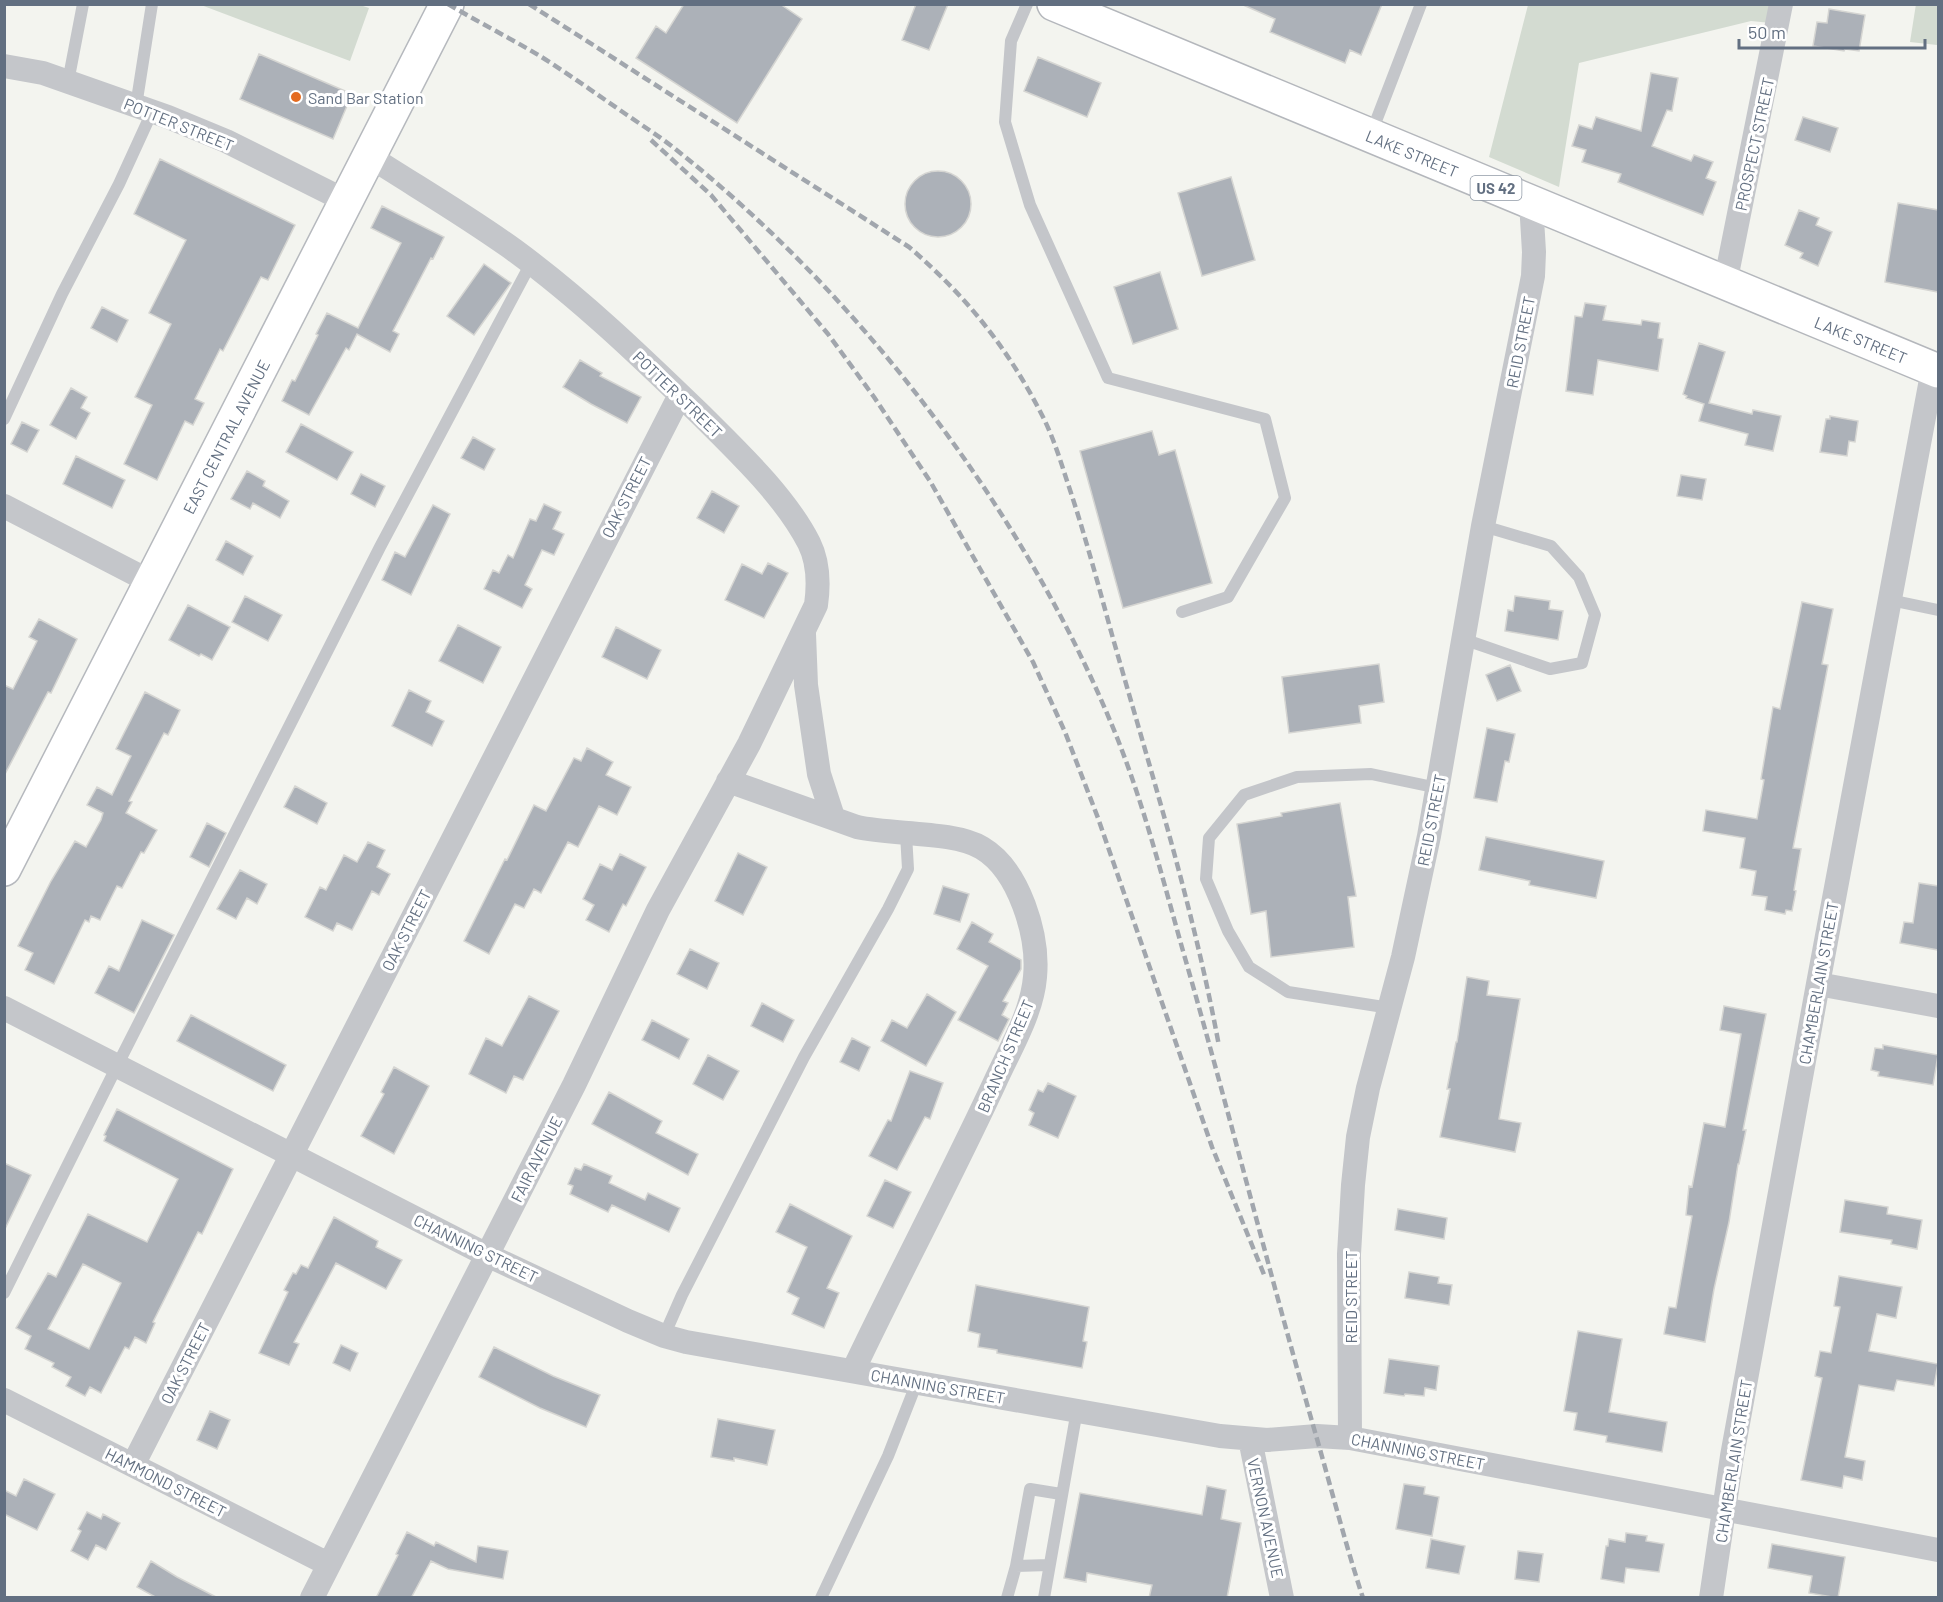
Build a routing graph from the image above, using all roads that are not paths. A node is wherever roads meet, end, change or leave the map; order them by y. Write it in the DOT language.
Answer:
graph roads {
  1 [pos="83,4"];
  2 [pos="152,4"];
  3 [pos="447,4"];
  4 [pos="1027,4"];
  5 [pos="1054,4"];
  6 [pos="1421,4"];
  7 [pos="1781,4"];
  8 [pos="4,66"];
  9 [pos="68,82"];
  10 [pos="144,109"];
  11 [pos="1370,135"];
  12 [pos="369,156"];
  13 [pos="346,201"];
  14 [pos="1531,202"];
  15 [pos="531,263"];
  16 [pos="1725,284"];
  17 [pos="1936,370"];
  18 [pos="680,395"];
  19 [pos="4,419"];
  20 [pos="4,506"];
  21 [pos="1483,526"];
  22 [pos="151,582"];
  23 [pos="1890,600"];
  24 [pos="1938,610"];
  25 [pos="1182,612"];
  26 [pos="804,630"];
  27 [pos="1463,639"];
  28 [pos="760,720"];
  29 [pos="728,781"];
  30 [pos="1438,788"];
  31 [pos="832,817"];
  32 [pos="906,834"];
  33 [pos="4,869"];
  34 [pos="1818,984"];
  35 [pos="1938,1006"];
  36 [pos="4,1008"];
  37 [pos="1390,1008"];
  38 [pos="117,1065"];
  39 [pos="291,1155"];
  40 [pos="487,1255"];
  41 [pos="4,1293"];
  42 [pos="663,1336"];
  43 [pos="853,1371"];
  44 [pos="917,1382"];
  45 [pos="4,1400"];
  46 [pos="1077,1410"];
  47 [pos="1350,1438"];
  48 [pos="1250,1439"];
  49 [pos="133,1465"];
  50 [pos="1061,1494"];
  51 [pos="1724,1509"];
  52 [pos="1938,1550"];
  53 [pos="328,1564"];
  54 [pos="1049,1565"];
  55 [pos="1016,1566"];
  56 [pos="312,1598"];
  57 [pos="821,1598"];
  58 [pos="1007,1598"];
  59 [pos="1044,1598"];
  60 [pos="1282,1598"];
  61 [pos="1711,1598"];
  1 -- 9 [label="lane"];
  2 -- 10 [label="lane"];
  3 -- 12 [label="main road, EAST CENTRAL AVENUE"];
  4 -- 25 [label="lane"];
  5 -- 11 [label="main road, LAKE STREET / US 42"];
  6 -- 11 [label="lane"];
  7 -- 16 [label="street, PROSPECT STREET"];
  8 -- 9 [label="street, POTTER STREET"];
  9 -- 10 [label="street, POTTER STREET"];
  10 -- 13 [label="street, POTTER STREET"];
  10 -- 19 [label="lane"];
  11 -- 14 [label="main road, LAKE STREET / US 42"];
  12 -- 13 [label="main road, EAST CENTRAL AVENUE"];
  12 -- 15 [label="street, POTTER STREET"];
  13 -- 22 [label="main road, EAST CENTRAL AVENUE"];
  14 -- 16 [label="main road, LAKE STREET / US 42"];
  14 -- 21 [label="street, REID STREET"];
  15 -- 18 [label="street, POTTER STREET"];
  15 -- 38 [label="lane"];
  16 -- 17 [label="main road, LAKE STREET / US 42"];
  17 -- 23 [label="street, CHAMBERLAIN STREET"];
  18 -- 26 [label="street, POTTER STREET"];
  18 -- 39 [label="street, OAK STREET"];
  20 -- 22 [label="street"];
  21 -- 27 [label="street, REID STREET"];
  21 -- 27 [label="lane"];
  22 -- 33 [label="main road, EAST CENTRAL AVENUE"];
  23 -- 24 [label="lane"];
  23 -- 34 [label="street, CHAMBERLAIN STREET"];
  26 -- 28 [label="street, POTTER STREET"];
  26 -- 31 [label="street"];
  27 -- 30 [label="street, REID STREET"];
  28 -- 29 [label="street, FAIR AVENUE"];
  29 -- 31 [label="street, BRANCH STREET"];
  29 -- 40 [label="street, FAIR AVENUE"];
  30 -- 37 [label="street, REID STREET"];
  30 -- 37 [label="lane"];
  31 -- 32 [label="street, BRANCH STREET"];
  32 -- 42 [label="lane"];
  32 -- 43 [label="street, BRANCH STREET"];
  34 -- 35 [label="street"];
  34 -- 51 [label="street, CHAMBERLAIN STREET"];
  36 -- 38 [label="street, CHANNING STREET"];
  37 -- 47 [label="street, REID STREET"];
  38 -- 39 [label="street, CHANNING STREET"];
  38 -- 41 [label="lane"];
  39 -- 40 [label="street, CHANNING STREET"];
  39 -- 49 [label="street, OAK STREET"];
  40 -- 42 [label="street, CHANNING STREET"];
  40 -- 53 [label="street, FAIR AVENUE"];
  42 -- 43 [label="street, CHANNING STREET"];
  43 -- 44 [label="street, CHANNING STREET"];
  44 -- 46 [label="street, CHANNING STREET"];
  44 -- 57 [label="lane"];
  45 -- 49 [label="street, HAMMOND STREET"];
  46 -- 48 [label="street, CHANNING STREET"];
  46 -- 50 [label="lane"];
  47 -- 48 [label="street, CHANNING STREET"];
  47 -- 51 [label="street, CHANNING STREET"];
  48 -- 60 [label="street, VERNON AVENUE"];
  49 -- 53 [label="street, HAMMOND STREET"];
  50 -- 54 [label="lane"];
  50 -- 55 [label="lane"];
  51 -- 52 [label="street, CHANNING STREET"];
  51 -- 61 [label="street, CHAMBERLAIN STREET"];
  53 -- 56 [label="street, FAIR AVENUE"];
  54 -- 55 [label="lane"];
  54 -- 59 [label="lane"];
  55 -- 58 [label="lane"];
}
